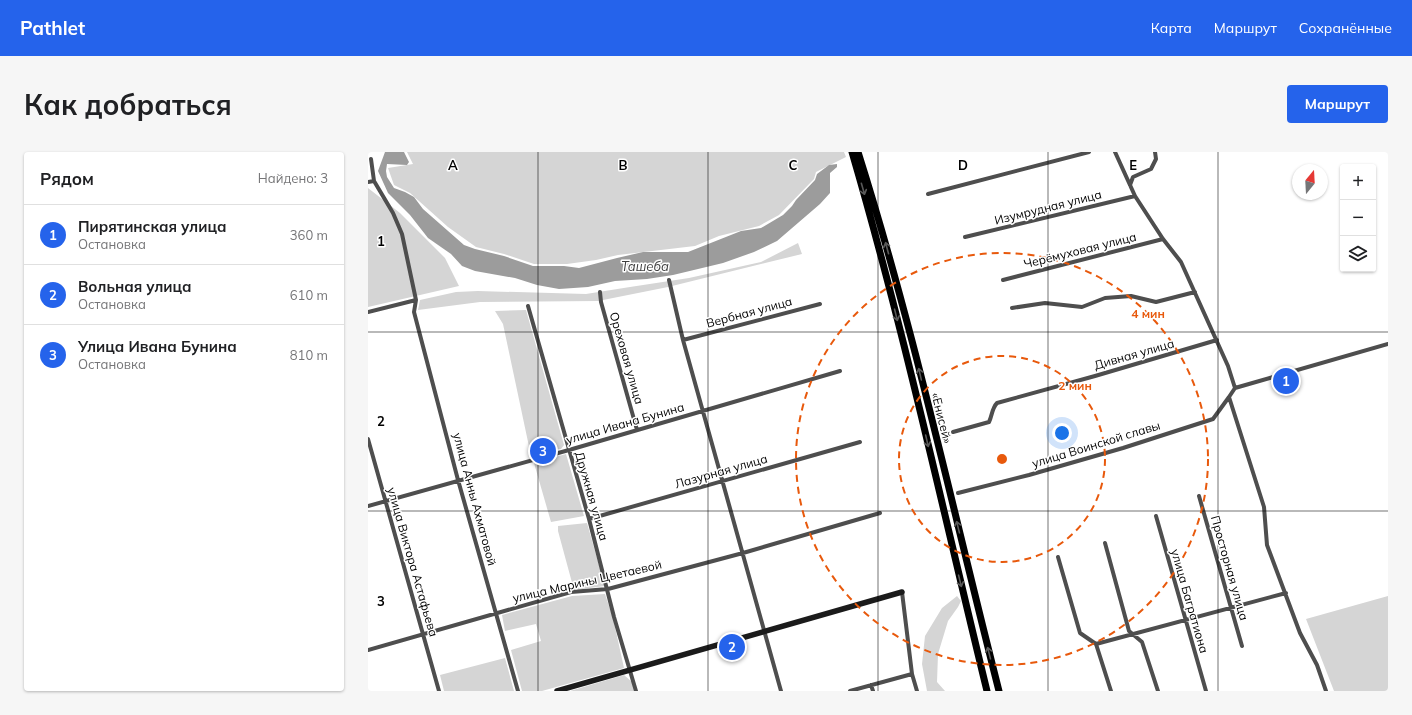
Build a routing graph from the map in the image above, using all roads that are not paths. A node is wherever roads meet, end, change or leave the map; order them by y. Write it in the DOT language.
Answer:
graph roads {
  1 [pos="852,152"];
  2 [pos="858,152"];
  3 [pos="1089,152"];
  4 [pos="1115,152"];
  5 [pos="1155,152"];
  6 [pos="372,159"];
  7 [pos="374,181"];
  8 [pos="368,182"];
  9 [pos="1130,185"];
  10 [pos="928,194"];
  11 [pos="1135,196"];
  12 [pos="965,237"];
  13 [pos="1163,239"];
  14 [pos="669,280"];
  15 [pos="1002,280"];
  16 [pos="600,292"];
  17 [pos="1195,292"];
  18 [pos="416,300"];
  19 [pos="820,304"];
  20 [pos="528,306"];
  21 [pos="1012,308"];
  22 [pos="368,312"];
  23 [pos="683,340"];
  24 [pos="1217,340"];
  25 [pos="1388,344"];
  26 [pos="840,371"];
  27 [pos="1235,388"];
  28 [pos="1229,397"];
  29 [pos="703,411"];
  30 [pos="637,430"];
  31 [pos="953,432"];
  32 [pos="368,439"];
  33 [pos="860,442"];
  34 [pos="569,450"];
  35 [pos="458,480"];
  36 [pos="723,480"];
  37 [pos="958,493"];
  38 [pos="1199,496"];
  39 [pos="385,501"];
  40 [pos="368,506"];
  41 [pos="880,513"];
  42 [pos="1156,516"];
  43 [pos="589,519"];
  44 [pos="1105,543"];
  45 [pos="743,553"];
  46 [pos="1058,557"];
  47 [pos="608,589"];
  48 [pos="902,592"];
  49 [pos="1286,593"];
  50 [pos="1231,608"];
  51 [pos="496,613"];
  52 [pos="1186,620"];
  53 [pos="765,630"];
  54 [pos="422,634"];
  55 [pos="1133,635"];
  56 [pos="1096,644"];
  57 [pos="1242,646"];
  58 [pos="368,650"];
  59 [pos="630,670"];
  60 [pos="912,674"];
  61 [pos="871,685"];
  62 [pos="439,691"];
  63 [pos="518,691"];
  64 [pos="557,691"];
  65 [pos="636,691"];
  66 [pos="781,691"];
  67 [pos="850,691"];
  68 [pos="873,691"];
  69 [pos="917,691"];
  70 [pos="987,691"];
  71 [pos="999,691"];
  72 [pos="1111,691"];
  73 [pos="1158,691"];
  74 [pos="1206,691"];
  75 [pos="1326,691"];
  1 -- 70 [label="highway, «Енисей», one-way"];
  71 -- 2 [label="highway, «Енисей», one-way"];
  3 -- 10 [label="street"];
  4 -- 9 [label="street"];
  5 -- 9 [label="street"];
  6 -- 7 [label="street"];
  7 -- 8 [label="street"];
  7 -- 18 [label="street"];
  9 -- 11 [label="street"];
  11 -- 12 [label="street, Изумрудная улица"];
  11 -- 13 [label="street"];
  13 -- 15 [label="street, Черёмуховая улица"];
  13 -- 17 [label="street"];
  14 -- 23 [label="street"];
  16 -- 30 [label="street, Ореховая улица"];
  17 -- 21 [label="street"];
  17 -- 24 [label="street"];
  18 -- 22 [label="street"];
  18 -- 35 [label="street, улица Анны Ахматовой"];
  19 -- 23 [label="street, Вербная улица"];
  20 -- 34 [label="street, Дружная улица"];
  23 -- 29 [label="street"];
  24 -- 27 [label="street"];
  24 -- 31 [label="street, Дивная улица"];
  25 -- 27 [label="street"];
  26 -- 29 [label="street, улица Ивана Бунина"];
  27 -- 28 [label="street, улица Воинской славы"];
  28 -- 37 [label="street, улица Воинской славы"];
  28 -- 49 [label="street"];
  29 -- 30 [label="street, улица Ивана Бунина"];
  29 -- 36 [label="street"];
  30 -- 34 [label="street, улица Ивана Бунина"];
  32 -- 39 [label="street, улица Виктора Астафьева"];
  33 -- 36 [label="street, Лазурная улица"];
  34 -- 35 [label="street, улица Ивана Бунина"];
  34 -- 43 [label="street, Дружная улица"];
  35 -- 39 [label="street, улица Ивана Бунина"];
  35 -- 51 [label="street, улица Анны Ахматовой"];
  36 -- 43 [label="street, Лазурная улица"];
  36 -- 45 [label="street"];
  38 -- 50 [label="street, Просторная улица"];
  39 -- 40 [label="street, улица Ивана Бунина"];
  39 -- 54 [label="street, улица Виктора Астафьева"];
  41 -- 45 [label="street, улица Марины Цветаевой"];
  42 -- 52 [label="street, улица Багратиона"];
  43 -- 47 [label="street, Дружная улица"];
  44 -- 55 [label="street"];
  45 -- 47 [label="street, улица Марины Цветаевой"];
  45 -- 53 [label="street"];
  46 -- 56 [label="street"];
  47 -- 51 [label="street, улица Марины Цветаевой"];
  47 -- 59 [label="street, Дружная улица"];
  48 -- 53 [label="street"];
  48 -- 60 [label="street"];
  49 -- 50 [label="street"];
  49 -- 75 [label="street"];
  50 -- 52 [label="street"];
  50 -- 57 [label="street, Просторная улица"];
  51 -- 54 [label="street, улица Марины Цветаевой"];
  51 -- 63 [label="street, улица Анны Ахматовой"];
  52 -- 55 [label="street"];
  52 -- 74 [label="street, улица Багратиона"];
  53 -- 59 [label="street"];
  53 -- 66 [label="street"];
  54 -- 58 [label="street, улица Марины Цветаевой"];
  54 -- 62 [label="street, улица Виктора Астафьева"];
  55 -- 56 [label="street"];
  55 -- 73 [label="street"];
  56 -- 72 [label="street"];
  59 -- 64 [label="street"];
  59 -- 65 [label="street, Дружная улица"];
  60 -- 61 [label="street"];
  60 -- 69 [label="street"];
  61 -- 67 [label="street"];
  61 -- 68 [label="street"];
}
